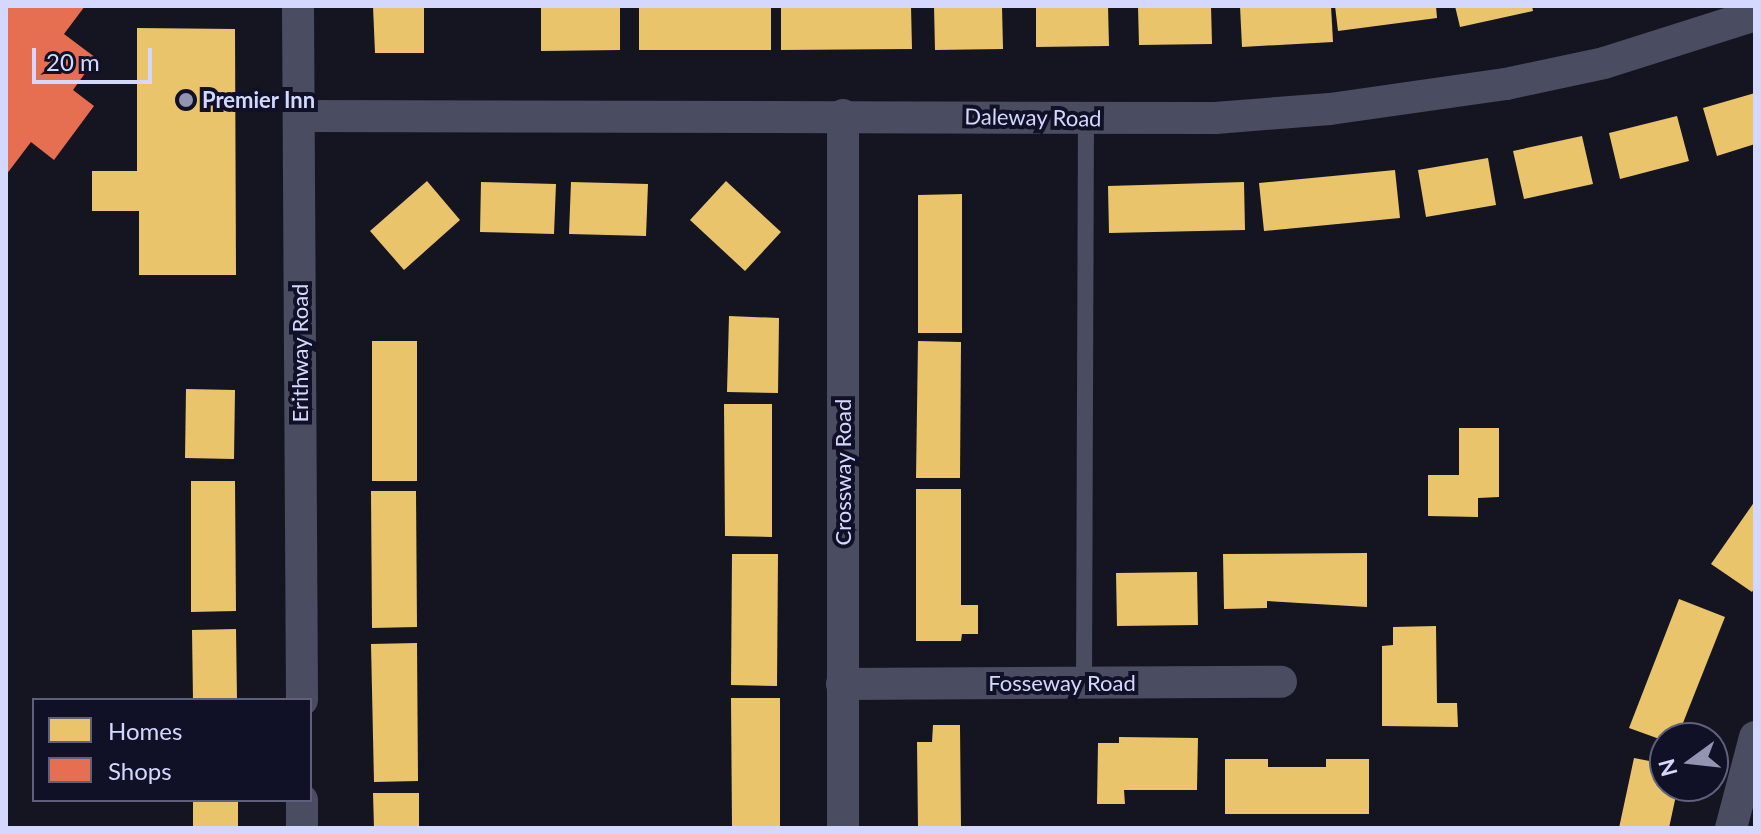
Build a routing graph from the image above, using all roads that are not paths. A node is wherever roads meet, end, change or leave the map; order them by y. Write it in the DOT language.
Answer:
graph roads {
  1 [pos="298,6"];
  2 [pos="1755,15"];
  3 [pos="843,115"];
  4 [pos="299,116"];
  5 [pos="1086,118"];
  6 [pos="1281,682"];
  7 [pos="1084,683"];
  8 [pos="842,684"];
  9 [pos="302,698"];
  10 [pos="1755,737"];
  11 [pos="302,802"];
  12 [pos="302,828"];
  13 [pos="843,828"];
  14 [pos="1731,828"];
  1 -- 4 [label="street, Erithway Road"];
  2 -- 5 [label="street, Daleway Road"];
  3 -- 4 [label="street, Daleway Road"];
  3 -- 5 [label="street, Daleway Road"];
  3 -- 8 [label="street, Crossway Road"];
  4 -- 9 [label="street, Erithway Road"];
  5 -- 7 [label="lane"];
  6 -- 7 [label="street, Fosseway Road"];
  7 -- 8 [label="street, Fosseway Road"];
  8 -- 13 [label="street, Crossway Road"];
  10 -- 14 [label="street"];
  11 -- 12 [label="street"];
}
